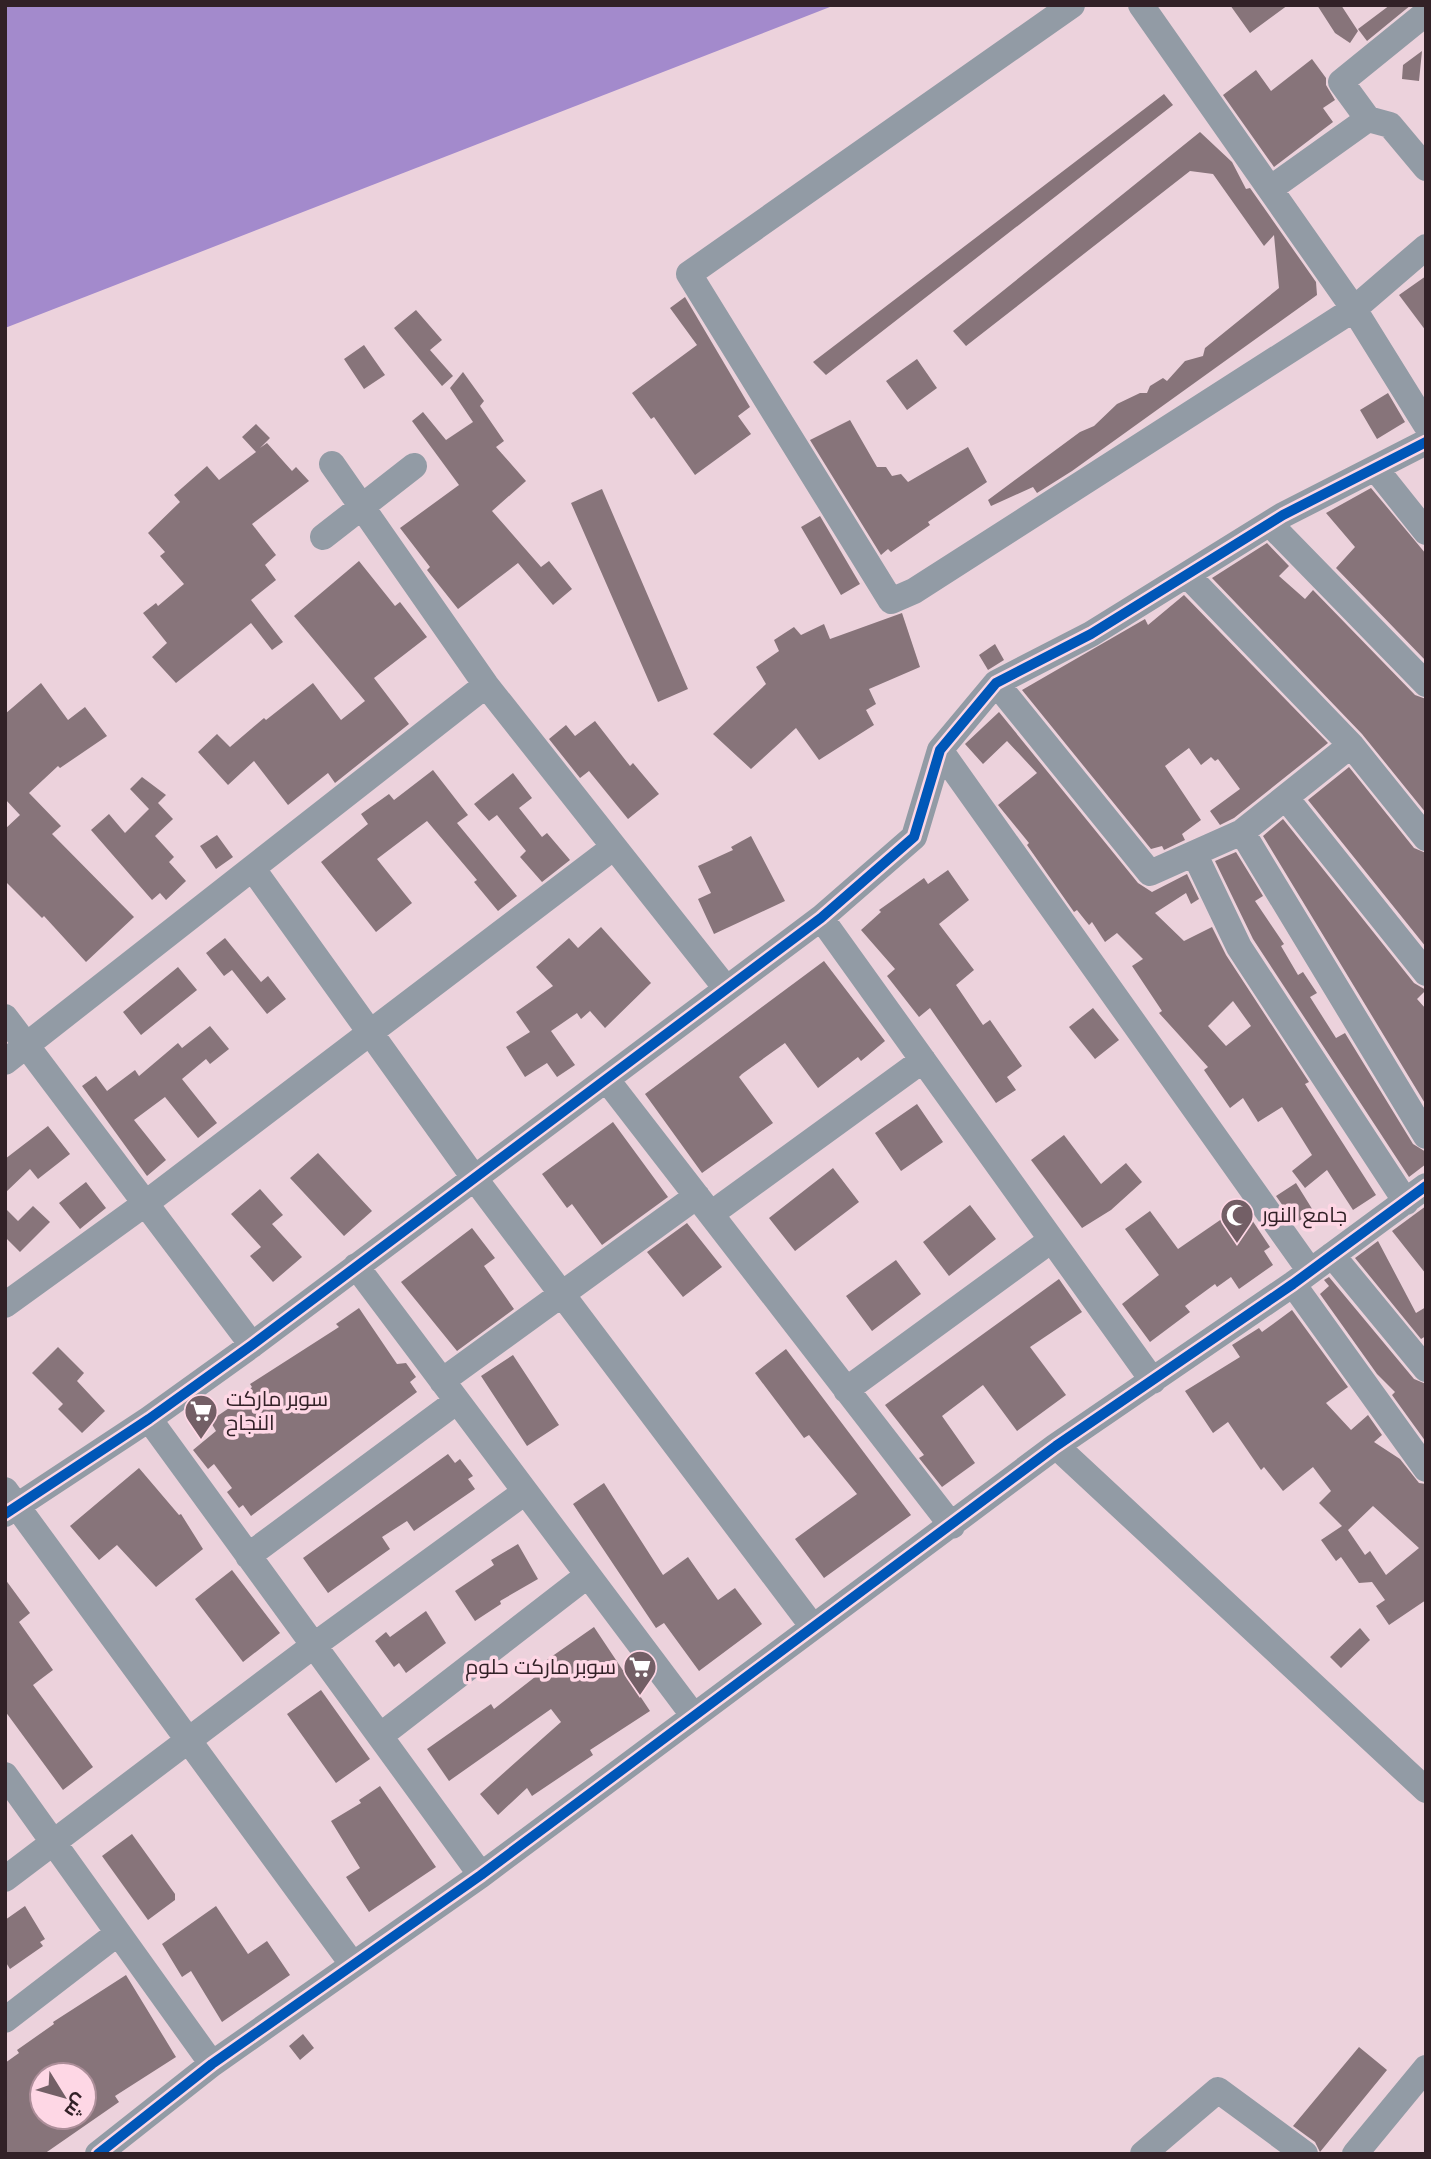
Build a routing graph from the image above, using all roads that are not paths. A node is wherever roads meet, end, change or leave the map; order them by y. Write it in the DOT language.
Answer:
graph roads {
  1 [pos="1072,5"];
  2 [pos="1141,5"];
  3 [pos="1426,13"];
  4 [pos="1368,119"];
  5 [pos="1426,168"];
  6 [pos="1270,189"];
  7 [pos="1426,247"];
  8 [pos="1354,309"];
  9 [pos="1426,425"];
  10 [pos="1426,442"];
  11 [pos="332,464"];
  12 [pos="414,466"];
  13 [pos="1375,468"];
  14 [pos="363,506"];
  15 [pos="1270,524"];
  16 [pos="1426,532"];
  17 [pos="323,537"];
  18 [pos="1188,576"];
  19 [pos="996,683"];
  20 [pos="1426,684"];
  21 [pos="486,685"];
  22 [pos="1351,745"];
  23 [pos="940,750"];
  24 [pos="1286,797"];
  25 [pos="1242,832"];
  26 [pos="1426,838"];
  27 [pos="614,847"];
  28 [pos="1195,855"];
  29 [pos="253,869"];
  30 [pos="821,918"];
  31 [pos="1426,973"];
  32 [pos="725,987"];
  33 [pos="5,1017"];
  34 [pos="370,1033"];
  35 [pos="27,1046"];
  36 [pos="923,1060"];
  37 [pos="5,1062"];
  38 [pos="607,1080"];
  39 [pos="1426,1136"];
  40 [pos="475,1179"];
  41 [pos="1416,1194"];
  42 [pos="146,1203"];
  43 [pos="704,1205"];
  44 [pos="1050,1241"];
  45 [pos="1332,1255"];
  46 [pos="356,1266"];
  47 [pos="1302,1277"];
  48 [pos="562,1294"];
  49 [pos="5,1305"];
  50 [pos="252,1345"];
  51 [pos="1421,1355"];
  52 [pos="1153,1381"];
  53 [pos="846,1390"];
  54 [pos="450,1391"];
  55 [pos="149,1419"];
  56 [pos="1056,1446"];
  57 [pos="1426,1469"];
  58 [pos="525,1492"];
  59 [pos="9,1503"];
  60 [pos="952,1526"];
  61 [pos="248,1556"];
  62 [pos="588,1575"];
  63 [pos="813,1627"];
  64 [pos="313,1646"];
  65 [pos="693,1715"];
  66 [pos="380,1737"];
  67 [pos="189,1742"];
  68 [pos="5,1775"];
  69 [pos="1426,1790"];
  70 [pos="53,1843"];
  71 [pos="481,1875"];
  72 [pos="5,1879"];
  73 [pos="118,1933"];
  74 [pos="353,1965"];
  75 [pos="5,2020"];
  76 [pos="212,2064"];
  77 [pos="1426,2068"];
  78 [pos="98,2154"];
  79 [pos="1143,2154"];
  80 [pos="1304,2154"];
  81 [pos="1354,2154"];
  1 -- 8 [label="street"];
  2 -- 6 [label="street"];
  3 -- 4 [label="street"];
  4 -- 5 [label="street"];
  4 -- 6 [label="street"];
  6 -- 8 [label="street"];
  7 -- 8 [label="street"];
  8 -- 9 [label="street"];
  10 -- 13 [label="street"];
  11 -- 14 [label="street"];
  12 -- 14 [label="street"];
  13 -- 15 [label="street"];
  13 -- 16 [label="street"];
  14 -- 17 [label="street"];
  14 -- 21 [label="street"];
  15 -- 18 [label="street"];
  15 -- 20 [label="street"];
  18 -- 19 [label="street"];
  18 -- 22 [label="street"];
  19 -- 23 [label="street"];
  19 -- 28 [label="street"];
  21 -- 27 [label="street"];
  21 -- 29 [label="street"];
  22 -- 24 [label="street"];
  22 -- 26 [label="street"];
  23 -- 30 [label="street"];
  23 -- 47 [label="street"];
  24 -- 25 [label="street"];
  24 -- 31 [label="street"];
  25 -- 28 [label="street"];
  25 -- 39 [label="street"];
  27 -- 32 [label="street"];
  27 -- 34 [label="street"];
  28 -- 41 [label="street"];
  29 -- 34 [label="street"];
  29 -- 35 [label="street"];
  30 -- 32 [label="street"];
  30 -- 36 [label="street"];
  32 -- 38 [label="street"];
  33 -- 35 [label="street"];
  34 -- 40 [label="street"];
  34 -- 42 [label="street"];
  35 -- 37 [label="street"];
  35 -- 42 [label="street"];
  36 -- 43 [label="street"];
  36 -- 44 [label="street"];
  38 -- 40 [label="street"];
  38 -- 43 [label="street"];
  40 -- 46 [label="street"];
  40 -- 48 [label="street"];
  41 -- 45 [label="street"];
  42 -- 49 [label="street"];
  42 -- 50 [label="street"];
  43 -- 48 [label="street"];
  43 -- 53 [label="street"];
  44 -- 52 [label="street"];
  44 -- 53 [label="street"];
  45 -- 47 [label="street"];
  45 -- 51 [label="street"];
  46 -- 50 [label="street"];
  46 -- 54 [label="street"];
  47 -- 52 [label="street"];
  47 -- 57 [label="street"];
  48 -- 54 [label="street"];
  48 -- 63 [label="street"];
  50 -- 55 [label="street"];
  52 -- 56 [label="street"];
  53 -- 60 [label="street"];
  54 -- 58 [label="street"];
  54 -- 61 [label="street"];
  55 -- 59 [label="street"];
  55 -- 61 [label="street"];
  56 -- 60 [label="street"];
  56 -- 69 [label="street"];
  58 -- 62 [label="street"];
  58 -- 64 [label="street"];
  59 -- 67 [label="street"];
  60 -- 63 [label="street"];
  61 -- 64 [label="street"];
  62 -- 65 [label="street"];
  62 -- 66 [label="street"];
  63 -- 65 [label="street"];
  64 -- 66 [label="street"];
  64 -- 67 [label="street"];
  65 -- 71 [label="street"];
  66 -- 71 [label="street"];
  67 -- 70 [label="street"];
  67 -- 74 [label="street"];
  68 -- 70 [label="street"];
  70 -- 72 [label="street"];
  70 -- 73 [label="street"];
  71 -- 74 [label="street"];
  73 -- 75 [label="street"];
  73 -- 76 [label="street"];
  74 -- 76 [label="street"];
  76 -- 78 [label="street"];
  77 -- 81 [label="street"];
  79 -- 80 [label="street"];
}
